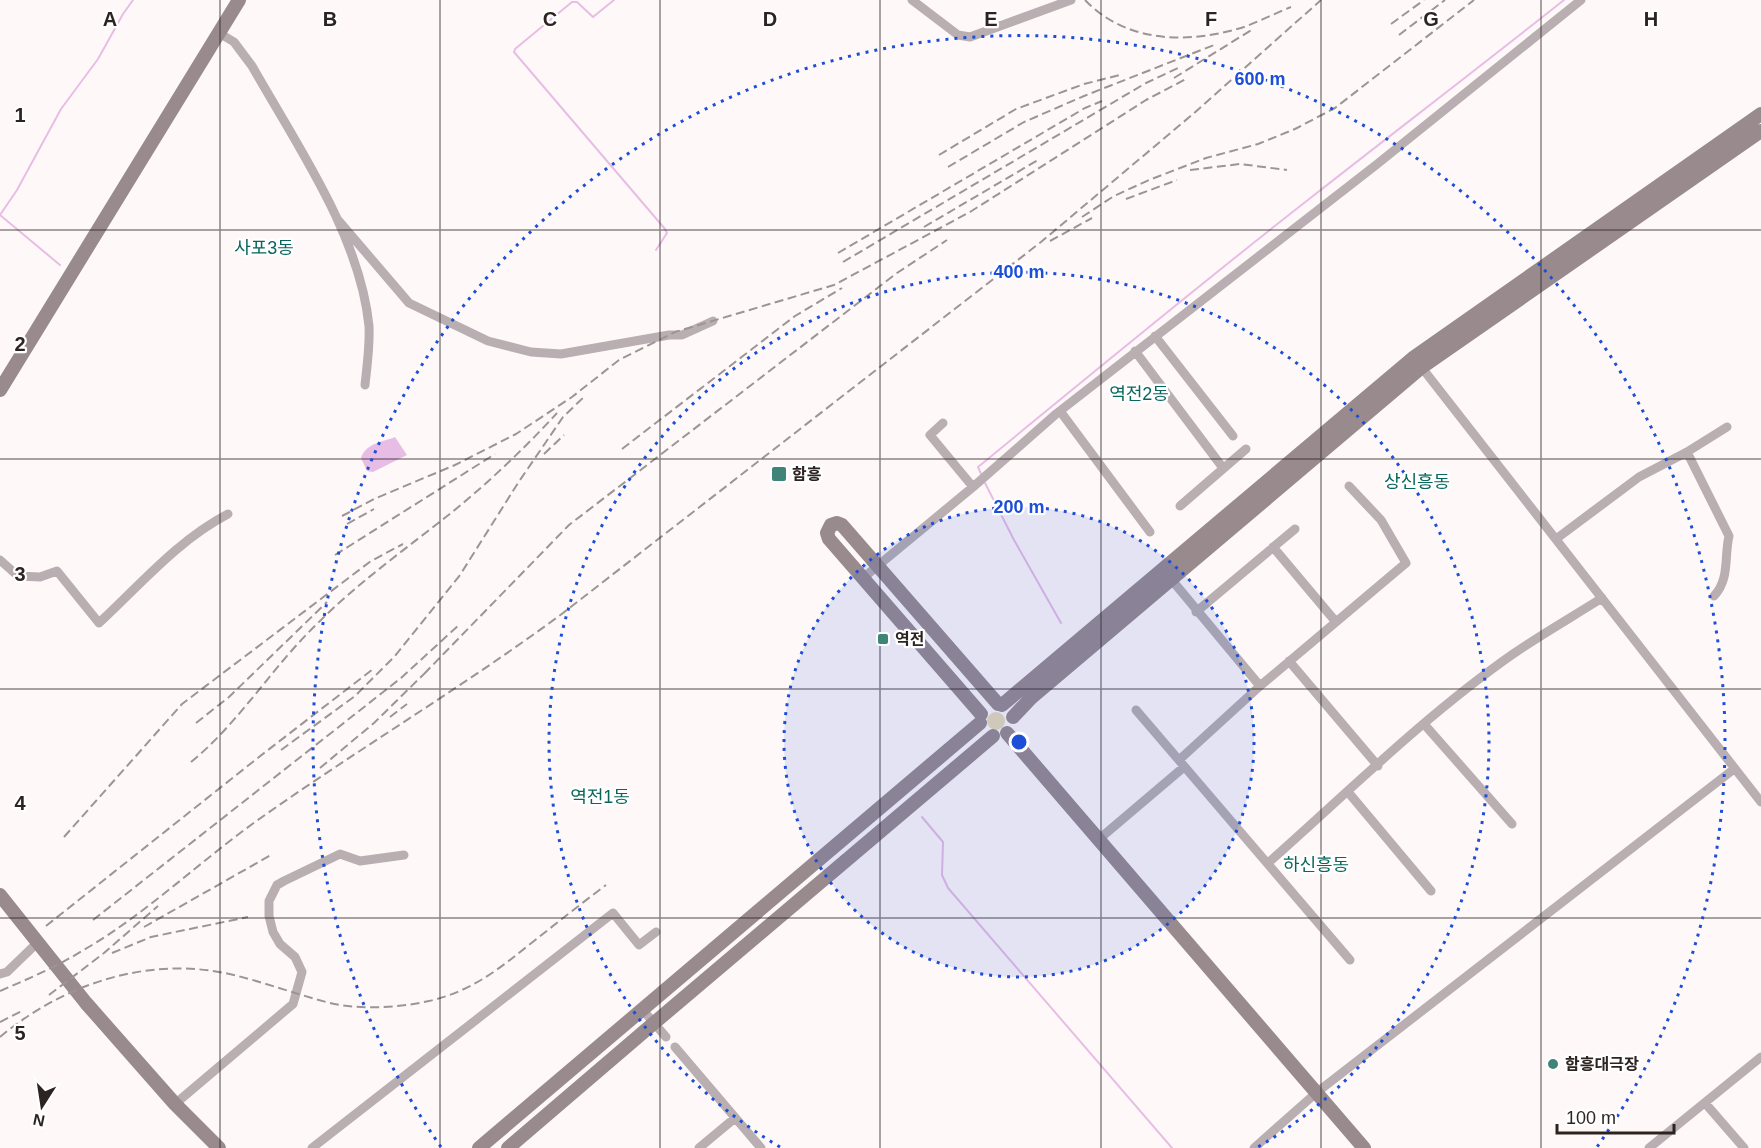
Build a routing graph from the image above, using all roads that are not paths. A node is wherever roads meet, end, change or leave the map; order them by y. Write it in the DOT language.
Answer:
graph roads {
  1 [pos="239,0"];
  2 [pos="912,0"];
  3 [pos="1071,0"];
  4 [pos="1581,0"];
  5 [pos="219,33"];
  6 [pos="1761,114"];
  7 [pos="1761,131"];
  8 [pos="338,220"];
  9 [pos="713,321"];
  10 [pos="1155,336"];
  11 [pos="1136,351"];
  12 [pos="1417,363"];
  13 [pos="365,385"];
  14 [pos="0,390"];
  15 [pos="1060,411"];
  16 [pos="943,423"];
  17 [pos="1727,427"];
  18 [pos="1233,436"];
  19 [pos="1246,449"];
  20 [pos="1687,452"];
  21 [pos="1223,468"];
  22 [pos="1349,486"];
  23 [pos="973,487"];
  24 [pos="1180,506"];
  25 [pos="228,514"];
  26 [pos="1295,529"];
  27 [pos="1150,532"];
  28 [pos="1556,539"];
  29 [pos="1273,547"];
  30 [pos="0,560"];
  31 [pos="878,566"];
  32 [pos="863,578"];
  33 [pos="1171,579"];
  34 [pos="1714,596"];
  35 [pos="1602,598"];
  36 [pos="1196,612"];
  37 [pos="1336,622"];
  38 [pos="1288,661"];
  39 [pos="1260,686"];
  40 [pos="1000,704"];
  41 [pos="1136,710"];
  42 [pos="1013,717"];
  43 [pos="981,718"];
  44 [pos="1424,724"];
  45 [pos="1007,733"];
  46 [pos="993,736"];
  47 [pos="1182,764"];
  48 [pos="1378,766"];
  49 [pos="1734,769"];
  50 [pos="1348,792"];
  51 [pos="1761,802"];
  52 [pos="1512,824"];
  53 [pos="1098,840"];
  54 [pos="404,855"];
  55 [pos="1268,864"];
  56 [pos="1431,891"];
  57 [pos="0,895"];
  58 [pos="656,932"];
  59 [pos="37,942"];
  60 [pos="1350,960"];
  61 [pos="0,974"];
  62 [pos="642,1010"];
  63 [pos="654,1023"];
  64 [pos="666,1037"];
  65 [pos="675,1047"];
  66 [pos="1761,1057"];
  67 [pos="1316,1093"];
  68 [pos="1705,1103"];
  69 [pos="175,1104"];
  70 [pos="735,1118"];
  71 [pos="219,1148"];
  72 [pos="312,1148"];
  73 [pos="479,1148"];
  74 [pos="508,1148"];
  75 [pos="699,1148"];
  76 [pos="761,1148"];
  77 [pos="1254,1148"];
  78 [pos="1364,1148"];
  79 [pos="1649,1148"];
  80 [pos="1744,1148"];
  1 -- 5 [label="main road"];
  2 -- 3 [label="street"];
  4 -- 10 [label="street"];
  5 -- 8 [label="street"];
  5 -- 14 [label="main road"];
  6 -- 12 [label="main road"];
  7 -- 12 [label="main road"];
  8 -- 9 [label="street"];
  8 -- 13 [label="street"];
  10 -- 11 [label="street"];
  10 -- 18 [label="street"];
  11 -- 15 [label="street"];
  11 -- 21 [label="street"];
  12 -- 28 [label="street"];
  12 -- 33 [label="main road"];
  12 -- 40 [label="main road"];
  15 -- 23 [label="street"];
  15 -- 27 [label="street"];
  16 -- 23 [label="street"];
  17 -- 20 [label="street"];
  19 -- 21 [label="street"];
  20 -- 28 [label="street"];
  20 -- 34 [label="street"];
  21 -- 24 [label="street"];
  22 -- 37 [label="street"];
  23 -- 31 [label="street"];
  25 -- 30 [label="street"];
  26 -- 29 [label="street"];
  28 -- 35 [label="street"];
  29 -- 36 [label="street"];
  29 -- 37 [label="street"];
  31 -- 32 [label="street"];
  31 -- 32 [label="main road"];
  31 -- 40 [label="main road"];
  32 -- 43 [label="main road"];
  33 -- 36 [label="street"];
  33 -- 42 [label="main road"];
  35 -- 44 [label="street"];
  35 -- 49 [label="street"];
  36 -- 39 [label="street"];
  37 -- 38 [label="street"];
  38 -- 39 [label="street"];
  38 -- 48 [label="street"];
  39 -- 47 [label="street"];
  40 -- 42 [label="main road"];
  40 -- 43 [label="main road"];
  41 -- 47 [label="street"];
  42 -- 45 [label="main road"];
  43 -- 46 [label="main road"];
  43 -- 62 [label="main road"];
  44 -- 48 [label="street"];
  44 -- 52 [label="street"];
  45 -- 46 [label="main road"];
  45 -- 53 [label="main road"];
  46 -- 63 [label="main road"];
  47 -- 53 [label="street"];
  47 -- 55 [label="street"];
  48 -- 50 [label="street"];
  49 -- 51 [label="street"];
  49 -- 67 [label="street"];
  50 -- 55 [label="street"];
  50 -- 56 [label="street"];
  53 -- 67 [label="main road"];
  54 -- 69 [label="street"];
  55 -- 60 [label="street"];
  57 -- 59 [label="main road"];
  58 -- 72 [label="street"];
  59 -- 61 [label="street"];
  59 -- 69 [label="main road"];
  62 -- 63 [label="street"];
  62 -- 73 [label="main road"];
  63 -- 64 [label="street"];
  63 -- 74 [label="main road"];
  65 -- 70 [label="street"];
  66 -- 68 [label="street"];
  67 -- 77 [label="street"];
  67 -- 78 [label="main road"];
  68 -- 79 [label="street"];
  68 -- 80 [label="street"];
  69 -- 71 [label="main road"];
  70 -- 75 [label="street"];
  70 -- 76 [label="street"];
}
